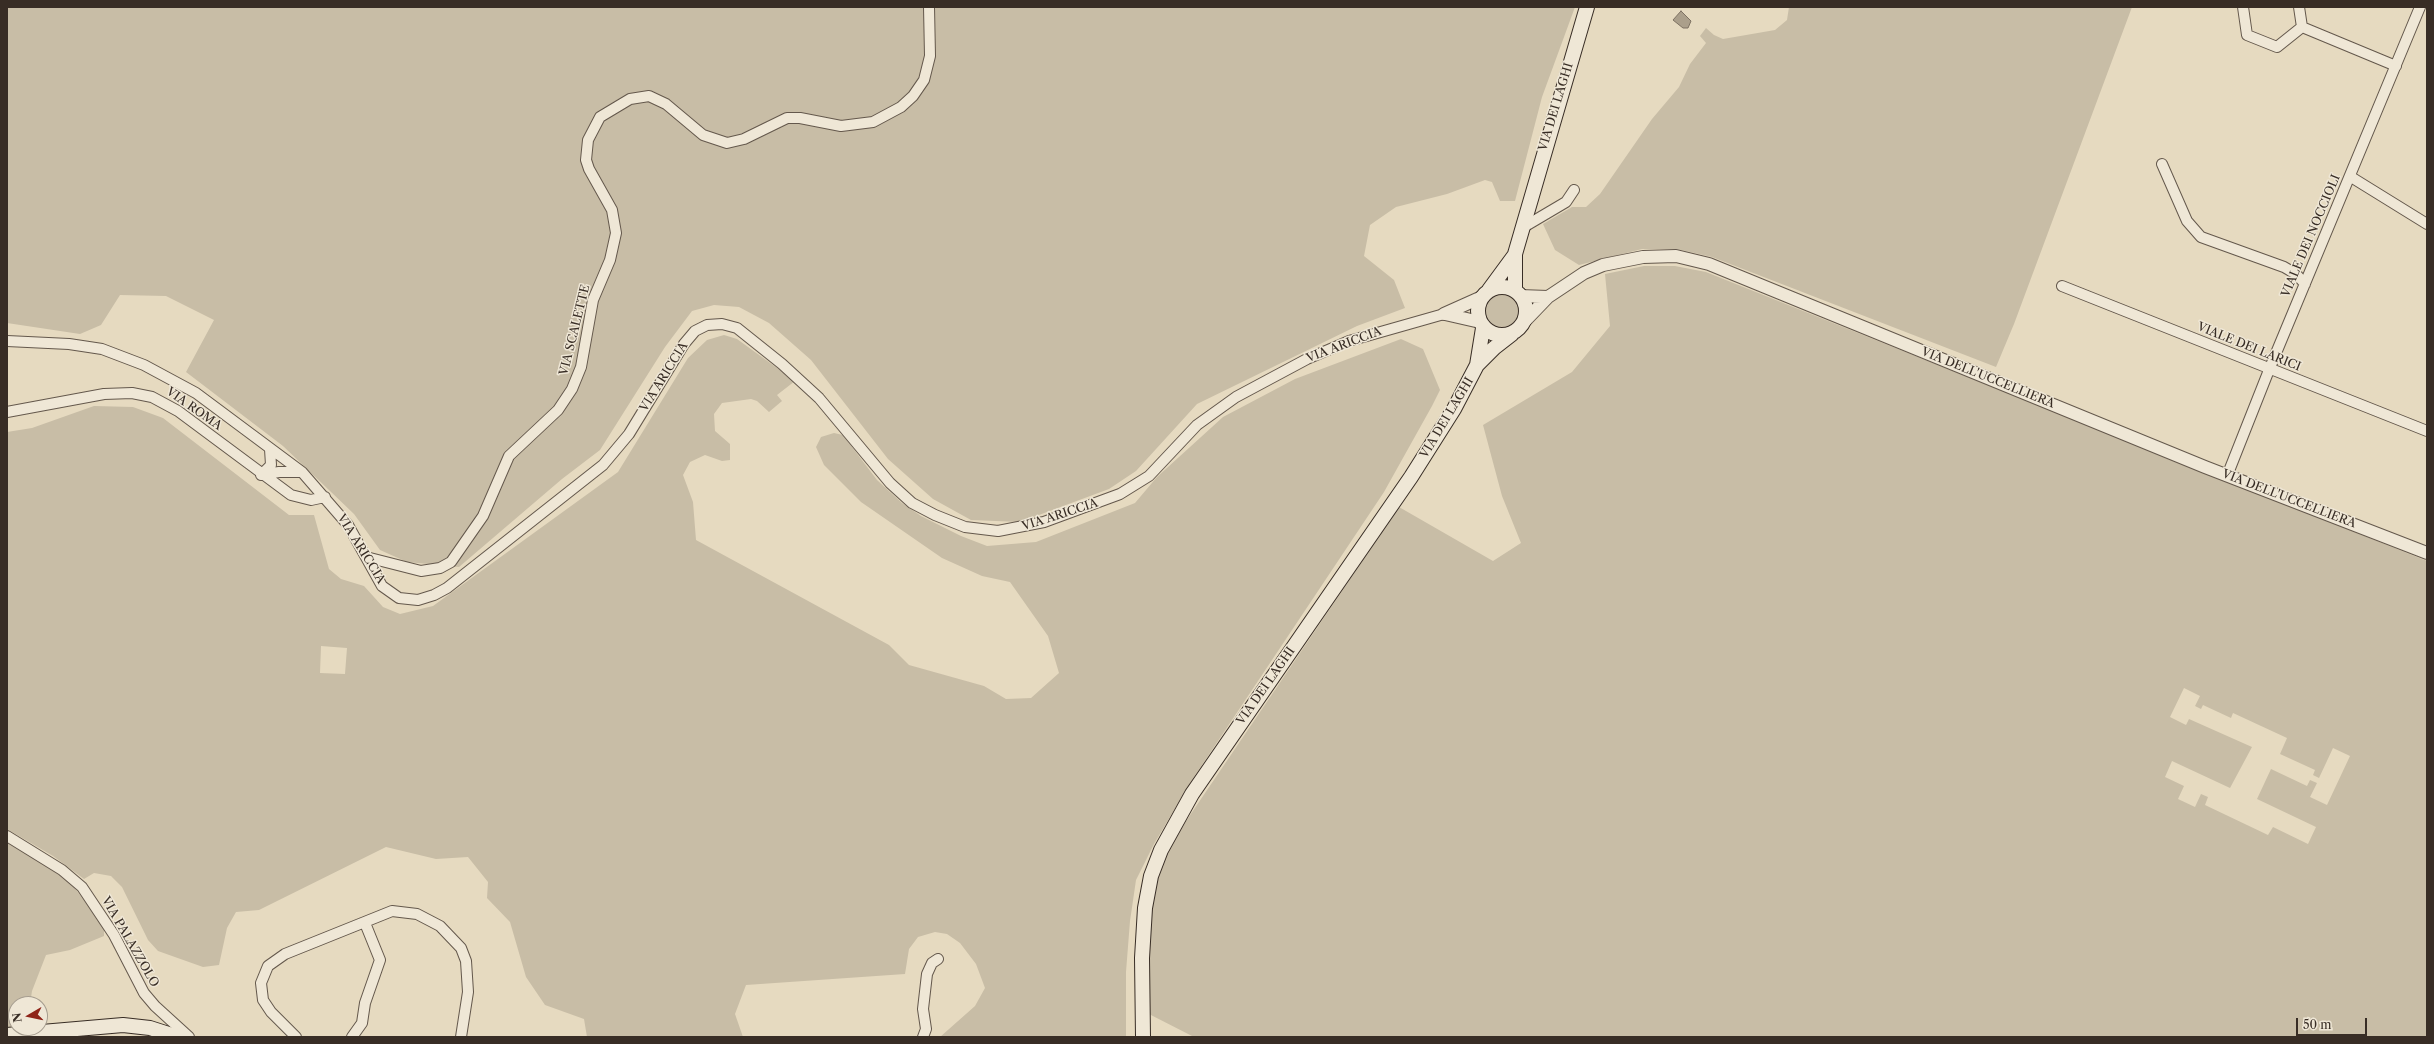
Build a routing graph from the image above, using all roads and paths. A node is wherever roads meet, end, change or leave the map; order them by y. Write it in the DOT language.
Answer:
graph roads {
  1 [pos="929,7"];
  2 [pos="1587,7"];
  3 [pos="2243,7"];
  4 [pos="2299,7"];
  5 [pos="2420,7"];
  6 [pos="2302,27"];
  7 [pos="2396,66"];
  8 [pos="2162,164"];
  9 [pos="2351,177"];
  10 [pos="1574,190"];
  11 [pos="2427,224"];
  12 [pos="1522,228"];
  13 [pos="1515,254"];
  14 [pos="2305,284"];
  15 [pos="2062,286"];
  16 [pos="1518,293"];
  17 [pos="1486,294"];
  18 [pos="1548,296"];
  19 [pos="1444,314"];
  20 [pos="1523,323"];
  21 [pos="1481,325"];
  22 [pos="1512,334"];
  23 [pos="7,341"];
  24 [pos="1477,366"];
  25 [pos="2269,370"];
  26 [pos="7,412"];
  27 [pos="2427,431"];
  28 [pos="270,449"];
  29 [pos="302,472"];
  30 [pos="262,475"];
  31 [pos="2227,476"];
  32 [pos="325,497"];
  33 [pos="2427,553"];
  34 [pos="366,557"];
  35 [pos="7,836"];
  36 [pos="365,923"];
  37 [pos="938,959"];
  38 [pos="7,1035"];
  39 [pos="178,1037"];
  40 [pos="189,1037"];
  41 [pos="296,1037"];
  42 [pos="352,1037"];
  43 [pos="461,1037"];
  44 [pos="923,1037"];
  45 [pos="1143,1037"];
  1 -- 34 [label="street, VIA SCALETTE"];
  2 -- 12 [label="main road, VIA DEI LAGHI"];
  3 -- 6 [label="street"];
  4 -- 6 [label="street"];
  5 -- 7 [label="street, VIALE DEI NOCCIOLI"];
  6 -- 7 [label="street"];
  7 -- 9 [label="street, VIALE DEI NOCCIOLI"];
  8 -- 14 [label="street"];
  9 -- 11 [label="street"];
  9 -- 14 [label="street, VIALE DEI NOCCIOLI"];
  10 -- 12 [label="street"];
  12 -- 13 [label="main road, VIA DEI LAGHI"];
  13 -- 16 [label="main road, VIA DEI LAGHI"];
  13 -- 17 [label="main road, VIA DEI LAGHI"];
  14 -- 25 [label="street, VIALE DEI NOCCIOLI"];
  15 -- 25 [label="street, VIALE DEI LARICI"];
  16 -- 17 [label="main road"];
  16 -- 18 [label="street"];
  16 -- 20 [label="main road"];
  17 -- 19 [label="street, VIA ARICCIA"];
  17 -- 21 [label="main road"];
  18 -- 20 [label="street, VIA DELL'UCCELLIERA"];
  18 -- 31 [label="street, VIA DELL'UCCELLIERA"];
  19 -- 21 [label="street, VIA ARICCIA"];
  19 -- 34 [label="street, VIA ARICCIA"];
  20 -- 22 [label="main road"];
  21 -- 22 [label="main road"];
  21 -- 24 [label="main road, VIA DEI LAGHI"];
  22 -- 24 [label="main road, VIA DEI LAGHI"];
  23 -- 28 [label="street, VIA ARICCIA"];
  24 -- 45 [label="main road, VIA DEI LAGHI"];
  25 -- 27 [label="street, VIALE DEI LARICI"];
  25 -- 31 [label="street, VIALE DEI NOCCIOLI"];
  26 -- 30 [label="street, VIA ROMA"];
  28 -- 29 [label="street, VIA ARICCIA"];
  28 -- 30 [label="street"];
  29 -- 30 [label="street"];
  29 -- 32 [label="street, VIA ARICCIA"];
  30 -- 32 [label="street, VIA ROMA"];
  31 -- 33 [label="street, VIA DELL'UCCELLIERA"];
  32 -- 34 [label="street, VIA ARICCIA"];
  35 -- 40 [label="street, VIA PALAZZOLO"];
  36 -- 41 [label="street"];
  36 -- 42 [label="street"];
  36 -- 43 [label="street"];
  37 -- 44 [label="street"];
  38 -- 39 [label="main road"];
}
